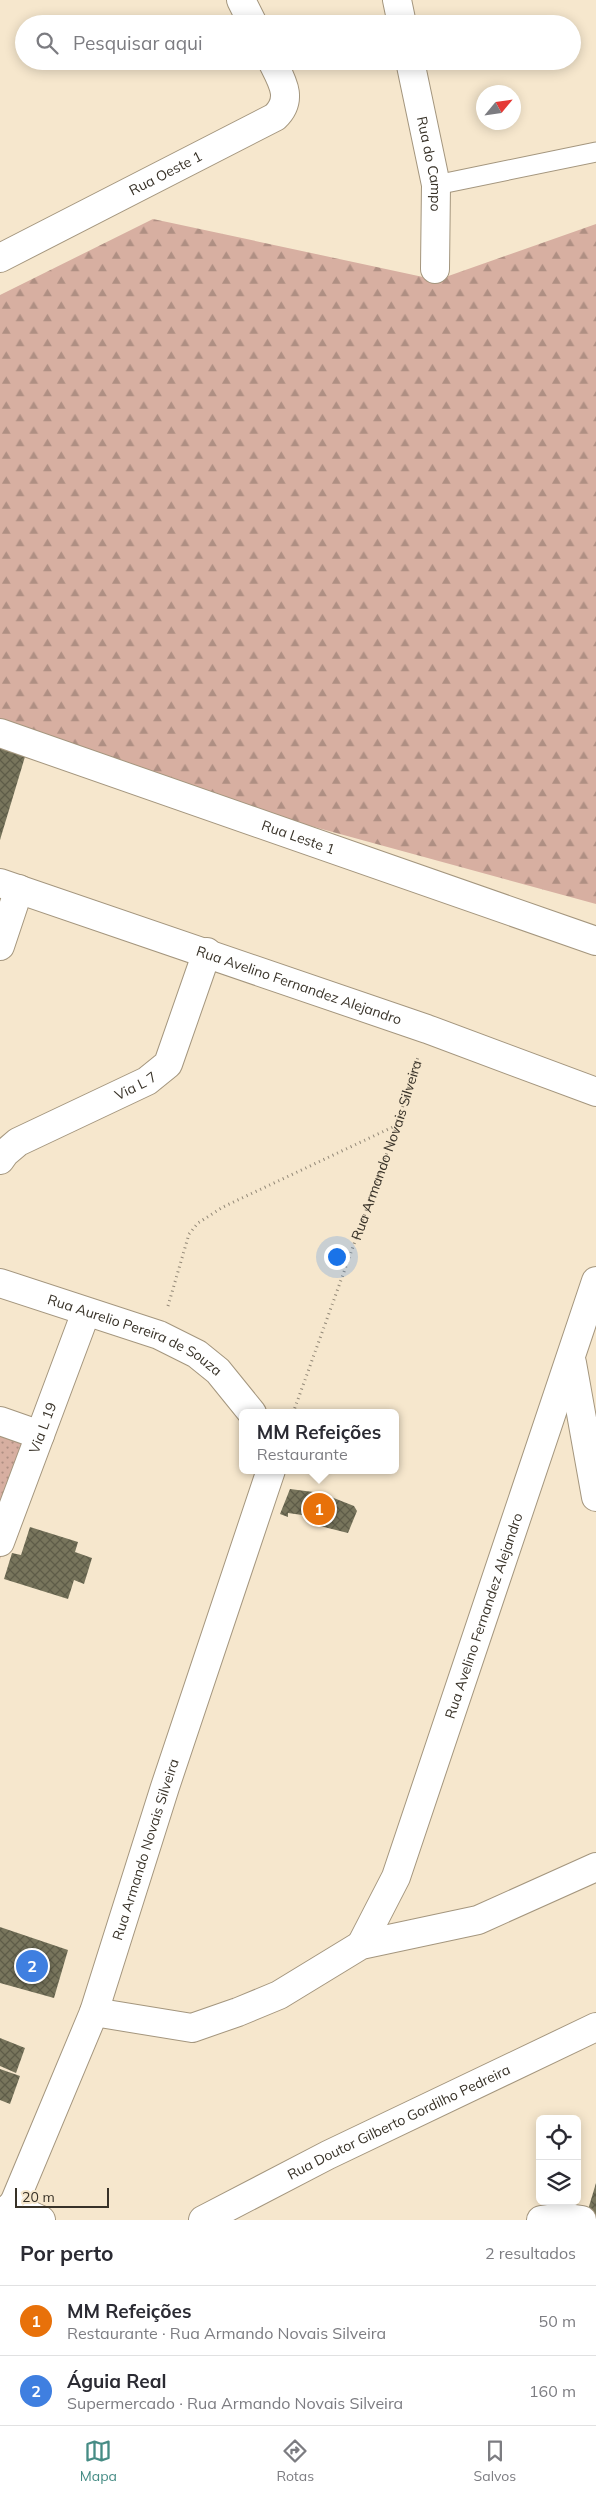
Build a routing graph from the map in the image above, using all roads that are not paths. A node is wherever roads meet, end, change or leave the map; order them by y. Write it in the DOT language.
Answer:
graph roads {
  1 [pos="240,0"];
  2 [pos="397,0"];
  3 [pos="248,15"];
  4 [pos="400,15"];
  5 [pos="276,70"];
  6 [pos="412,70"];
  7 [pos="596,152"];
  8 [pos="436,185"];
  9 [pos="0,258"];
  10 [pos="435,269"];
  11 [pos="0,734"];
  12 [pos="9,886"];
  13 [pos="596,941"];
  14 [pos="0,946"];
  15 [pos="207,952"];
  16 [pos="596,1092"];
  17 [pos="0,1160"];
  18 [pos="596,1281"];
  19 [pos="0,1283"];
  20 [pos="86,1312"];
  21 [pos="571,1359"];
  22 [pos="249,1409"];
  23 [pos="0,1420"];
  24 [pos="40,1435"];
  25 [pos="270,1474"];
  26 [pos="596,1497"];
  27 [pos="0,1542"];
  28 [pos="596,1867"];
  29 [pos="361,1945"];
  30 [pos="94,2012"];
  31 [pos="596,2027"];
  32 [pos="9,2213"];
  33 [pos="41,2220"];
  34 [pos="203,2220"];
  35 [pos="542,2220"];
  36 [pos="582,2220"];
  1 -- 3 [label="street"];
  2 -- 4 [label="street"];
  5 -- 9 [label="street, Rua Oeste 1"];
  6 -- 8 [label="street, Rua do Campo"];
  7 -- 8 [label="lane"];
  8 -- 10 [label="street, Rua do Campo"];
  11 -- 13 [label="street, Rua Leste 1"];
  12 -- 14 [label="street"];
  12 -- 15 [label="street, Rua Avelino Fernandez Alejandro"];
  15 -- 16 [label="street, Rua Avelino Fernandez Alejandro"];
  15 -- 17 [label="street, Via L 7"];
  18 -- 21 [label="street, Rua Avelino Fernandez Alejandro"];
  19 -- 20 [label="street, Rua Aurelio Pereira de Souza"];
  20 -- 22 [label="street, Rua Aurelio Pereira de Souza"];
  20 -- 24 [label="street, Via L 19"];
  21 -- 26 [label="street"];
  21 -- 29 [label="street, Rua Avelino Fernandez Alejandro"];
  23 -- 24 [label="street"];
  24 -- 27 [label="street, Via L 19"];
  25 -- 30 [label="street, Rua Armando Novais Silveira"];
  28 -- 29 [label="street"];
  29 -- 30 [label="street"];
  30 -- 32 [label="street, Rua Armando Novais Silveira"];
  31 -- 34 [label="street, Rua Doutor Gilberto Gordilho Pedreira"];
  32 -- 33 [label="street"];
  35 -- 36 [label="street"];
}
